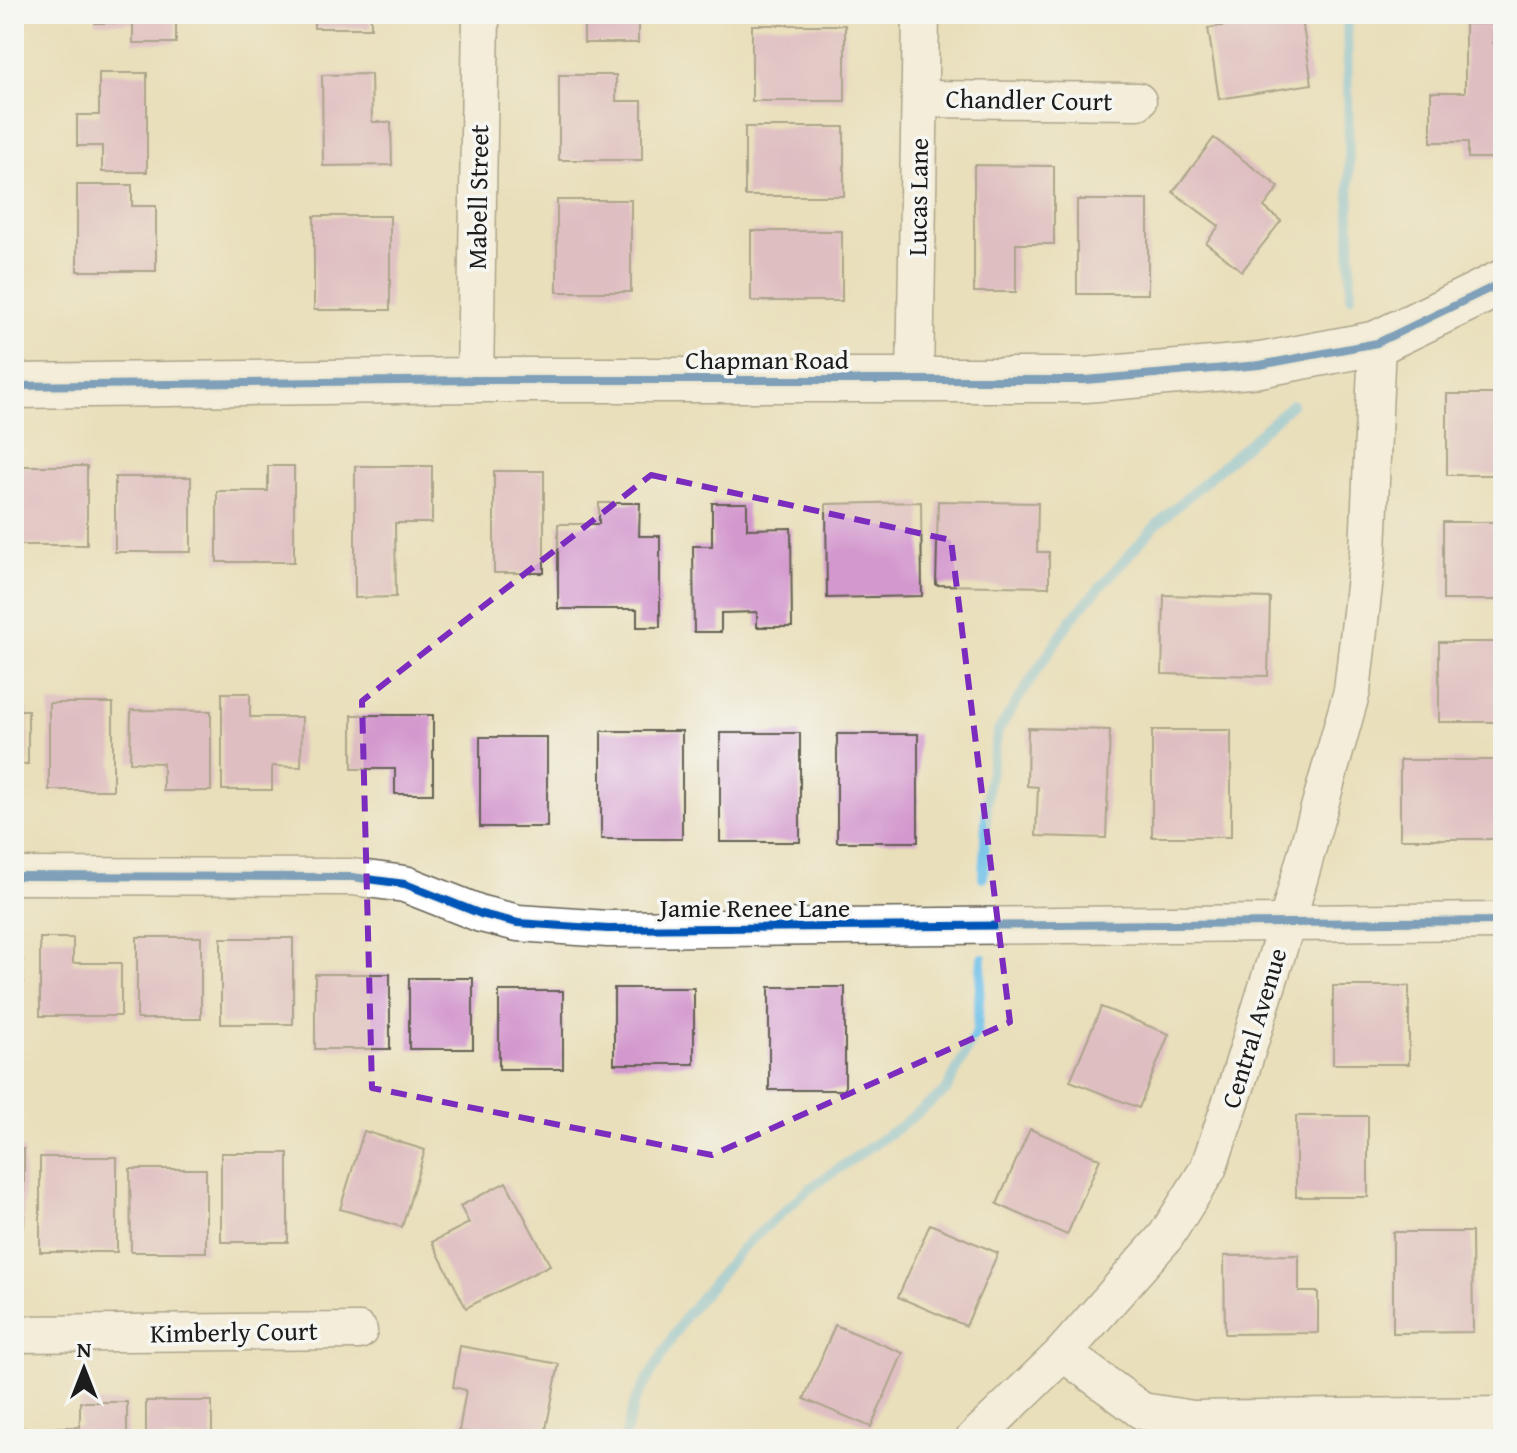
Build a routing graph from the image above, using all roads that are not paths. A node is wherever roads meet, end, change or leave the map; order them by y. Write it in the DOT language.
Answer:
graph roads {
  1 [pos="481,14"];
  2 [pos="921,14"];
  3 [pos="920,99"];
  4 [pos="1138,101"];
  5 [pos="1503,282"];
  6 [pos="1377,343"];
  7 [pos="475,380"];
  8 [pos="915,380"];
  9 [pos="14,386"];
  10 [pos="14,876"];
  11 [pos="1503,921"];
  12 [pos="1287,922"];
  13 [pos="359,1331"];
  14 [pos="14,1334"];
  15 [pos="1063,1353"];
  16 [pos="1503,1415"];
  17 [pos="974,1439"];
  1 -- 7 [label="street, Mabell Street"];
  2 -- 3 [label="street, Lucas Lane"];
  3 -- 4 [label="street, Chandler Court"];
  3 -- 8 [label="street, Lucas Lane"];
  5 -- 6 [label="street, Chapman Road"];
  6 -- 8 [label="street, Chapman Road"];
  6 -- 12 [label="street, Central Avenue"];
  7 -- 8 [label="street, Chapman Road"];
  7 -- 9 [label="street, Chapman Road"];
  10 -- 12 [label="street, Jamie Renee Lane"];
  11 -- 12 [label="street, Jamie Renee Lane"];
  12 -- 15 [label="street, Central Avenue"];
  13 -- 14 [label="street, Kimberly Court"];
  15 -- 16 [label="street"];
  15 -- 17 [label="street, Central Avenue"];
}
